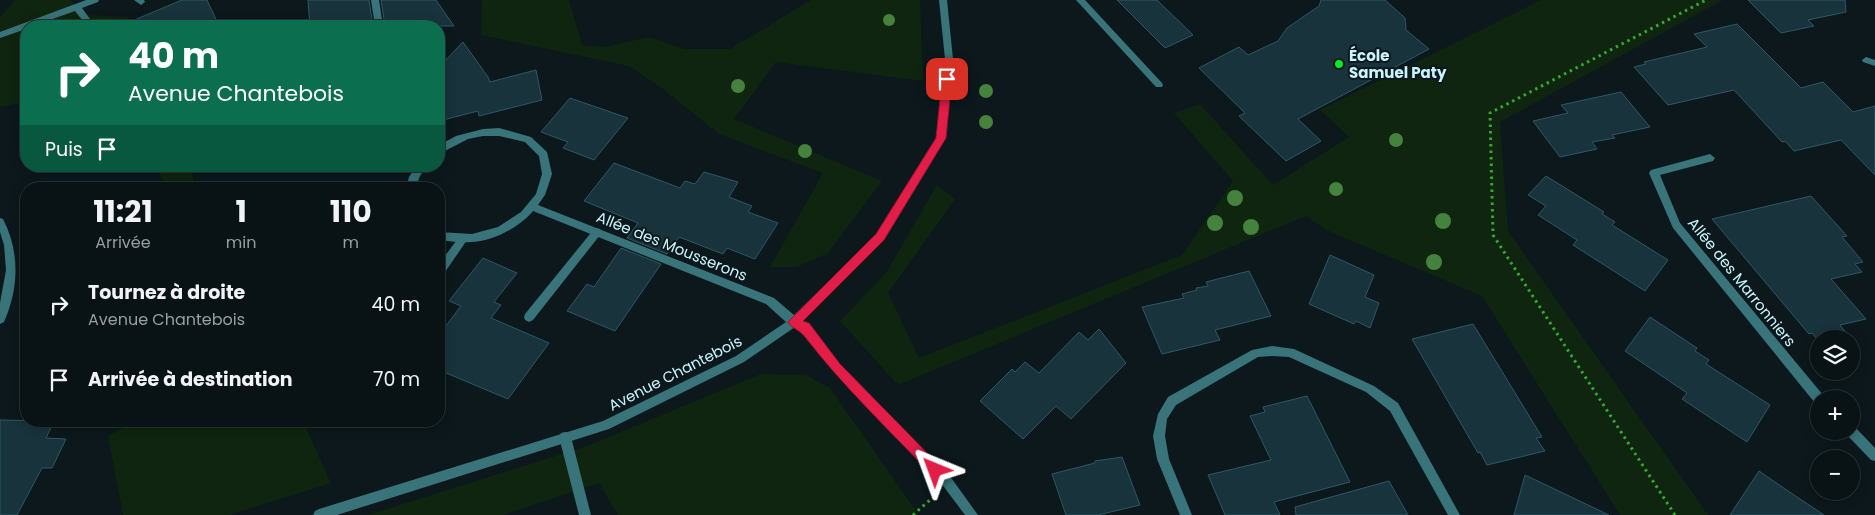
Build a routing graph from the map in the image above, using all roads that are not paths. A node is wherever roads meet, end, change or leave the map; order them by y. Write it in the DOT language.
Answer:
graph roads {
  1 [pos="95,0"];
  2 [pos="375,0"];
  3 [pos="943,0"];
  4 [pos="1080,0"];
  5 [pos="77,7"];
  6 [pos="41,20"];
  7 [pos="87,20"];
  8 [pos="379,20"];
  9 [pos="20,28"];
  10 [pos="0,35"];
  11 [pos="1159,85"];
  12 [pos="445,147"];
  13 [pos="1710,158"];
  14 [pos="534,207"];
  15 [pos="0,222"];
  16 [pos="597,232"];
  17 [pos="445,237"];
  18 [pos="462,240"];
  19 [pos="445,264"];
  20 [pos="4,298"];
  21 [pos="529,317"];
  22 [pos="0,319"];
  23 [pos="794,322"];
  24 [pos="1812,390"];
  25 [pos="565,437"];
  26 [pos="1860,440"];
  27 [pos="1875,456"];
  28 [pos="319,515"];
  29 [pos="585,515"];
  30 [pos="972,515"];
  31 [pos="1186,515"];
  32 [pos="1454,515"];
  1 -- 5 [label="street"];
  2 -- 8 [label="street"];
  3 -- 23 [label="street, Avenue Chantebois"];
  4 -- 11 [label="street"];
  5 -- 6 [label="street"];
  5 -- 7 [label="street"];
  9 -- 10 [label="street"];
  12 -- 14 [label="street"];
  13 -- 24 [label="street, Allée des Marronniers"];
  14 -- 16 [label="street, Allée des Mousserons"];
  14 -- 18 [label="street"];
  15 -- 20 [label="street"];
  16 -- 21 [label="street"];
  16 -- 23 [label="street, Allée des Mousserons"];
  17 -- 18 [label="street"];
  18 -- 19 [label="street"];
  20 -- 22 [label="street"];
  23 -- 25 [label="street, Avenue Chantebois"];
  23 -- 30 [label="street, Allée des Mousserons"];
  25 -- 28 [label="street, Avenue Chantebois"];
  25 -- 29 [label="street"];
  26 -- 27 [label="street"];
  31 -- 32 [label="street"];
}
